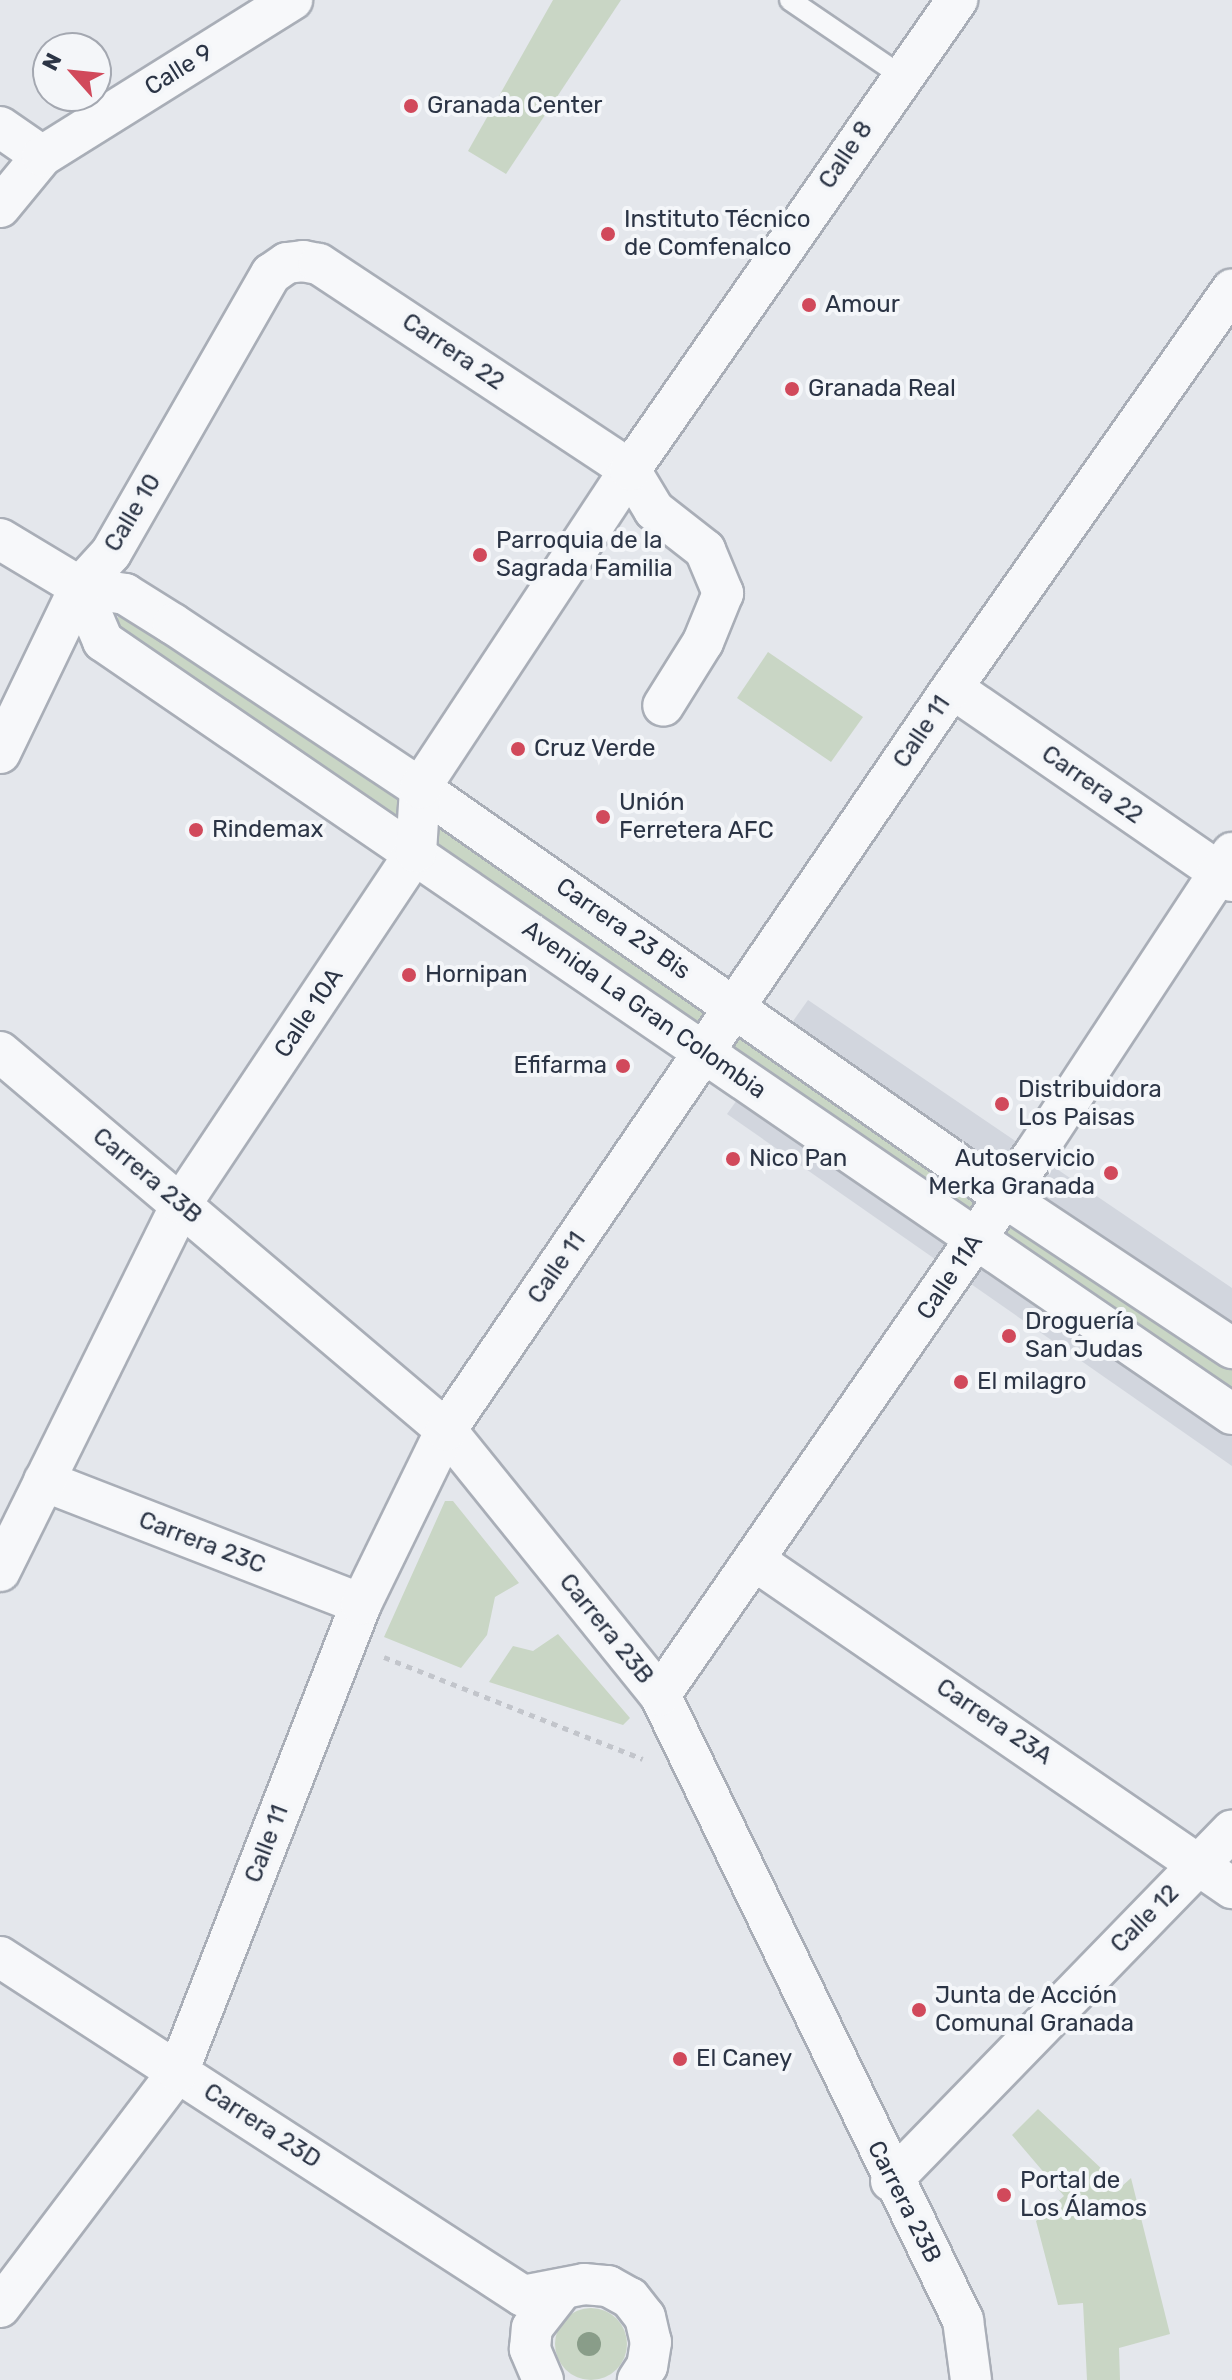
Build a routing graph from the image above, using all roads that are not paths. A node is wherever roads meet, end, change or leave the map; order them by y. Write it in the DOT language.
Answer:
graph roads {
  1 [pos="292,0"];
  2 [pos="790,0"];
  3 [pos="957,0"];
  4 [pos="900,75"];
  5 [pos="0,127"];
  6 [pos="42,156"];
  7 [pos="0,207"];
  8 [pos="271,274"];
  9 [pos="1232,290"];
  10 [pos="630,470"];
  11 [pos="0,539"];
  12 [pos="80,587"];
  13 [pos="952,688"];
  14 [pos="663,706"];
  15 [pos="0,753"];
  16 [pos="420,788"];
  17 [pos="416,852"];
  18 [pos="1228,869"];
  19 [pos="736,1006"];
  20 [pos="0,1052"];
  21 [pos="706,1053"];
  22 [pos="1003,1196"];
  23 [pos="181,1204"];
  24 [pos="975,1241"];
  25 [pos="1232,1348"];
  26 [pos="1232,1414"];
  27 [pos="446,1430"];
  28 [pos="44,1481"];
  29 [pos="754,1560"];
  30 [pos="0,1571"];
  31 [pos="361,1604"];
  32 [pos="660,1695"];
  33 [pos="1232,1830"];
  34 [pos="1201,1863"];
  35 [pos="1232,1888"];
  36 [pos="0,1957"];
  37 [pos="178,2072"];
  38 [pos="891,2181"];
  39 [pos="538,2305"];
  40 [pos="0,2307"];
  41 [pos="543,2380"];
  42 [pos="638,2380"];
  43 [pos="971,2380"];
  1 -- 6 [label="street, Calle 9"];
  2 -- 4 [label="lane"];
  3 -- 4 [label="street, Calle 8"];
  4 -- 10 [label="street, Calle 8"];
  5 -- 6 [label="street"];
  6 -- 7 [label="street, Calle 9"];
  8 -- 10 [label="street, Carrera 22"];
  8 -- 12 [label="street, Calle 10"];
  9 -- 13 [label="street, Calle 11"];
  10 -- 14 [label="street"];
  10 -- 16 [label="street"];
  11 -- 12 [label="street, Carrera 23 Bis"];
  12 -- 15 [label="street, Calle 10"];
  12 -- 16 [label="street, Carrera 23 Bis"];
  12 -- 17 [label="street, Avenida La Gran Colombia"];
  13 -- 18 [label="street, Carrera 22"];
  13 -- 19 [label="street, Calle 11"];
  16 -- 17 [label="street"];
  16 -- 19 [label="street, Carrera 23 Bis"];
  17 -- 21 [label="street, Avenida La Gran Colombia"];
  17 -- 23 [label="street, Calle 10A"];
  18 -- 22 [label="street, Calle 11A"];
  19 -- 21 [label="street, Calle 11"];
  19 -- 22 [label="street, Carrera 23 Bis"];
  20 -- 23 [label="street, Carrera 23B"];
  21 -- 24 [label="street, Avenida La Gran Colombia"];
  21 -- 27 [label="street, Calle 11"];
  22 -- 24 [label="street, Calle 11A"];
  22 -- 25 [label="street, Carrera 23 Bis"];
  23 -- 27 [label="street, Carrera 23B"];
  23 -- 28 [label="street, Calle 10A"];
  24 -- 26 [label="street, Avenida La Gran Colombia"];
  24 -- 29 [label="street, Calle 11A"];
  27 -- 31 [label="street, Calle 11"];
  27 -- 32 [label="street, Carrera 23B"];
  28 -- 30 [label="street, Calle 10A"];
  28 -- 31 [label="street, Carrera 23C"];
  29 -- 32 [label="street, Calle 11A"];
  29 -- 34 [label="street, Carrera 23A"];
  31 -- 37 [label="street, Calle 11"];
  32 -- 38 [label="street, Carrera 23B"];
  33 -- 34 [label="street, Calle 12"];
  34 -- 35 [label="street, Carrera 23A"];
  34 -- 38 [label="street, Calle 12"];
  36 -- 37 [label="street, Carrera 23D"];
  37 -- 39 [label="street, Carrera 23D"];
  37 -- 40 [label="street, Calle 11"];
  38 -- 43 [label="street, Carrera 23B"];
  39 -- 41 [label="street"];
  39 -- 42 [label="street"];
}
